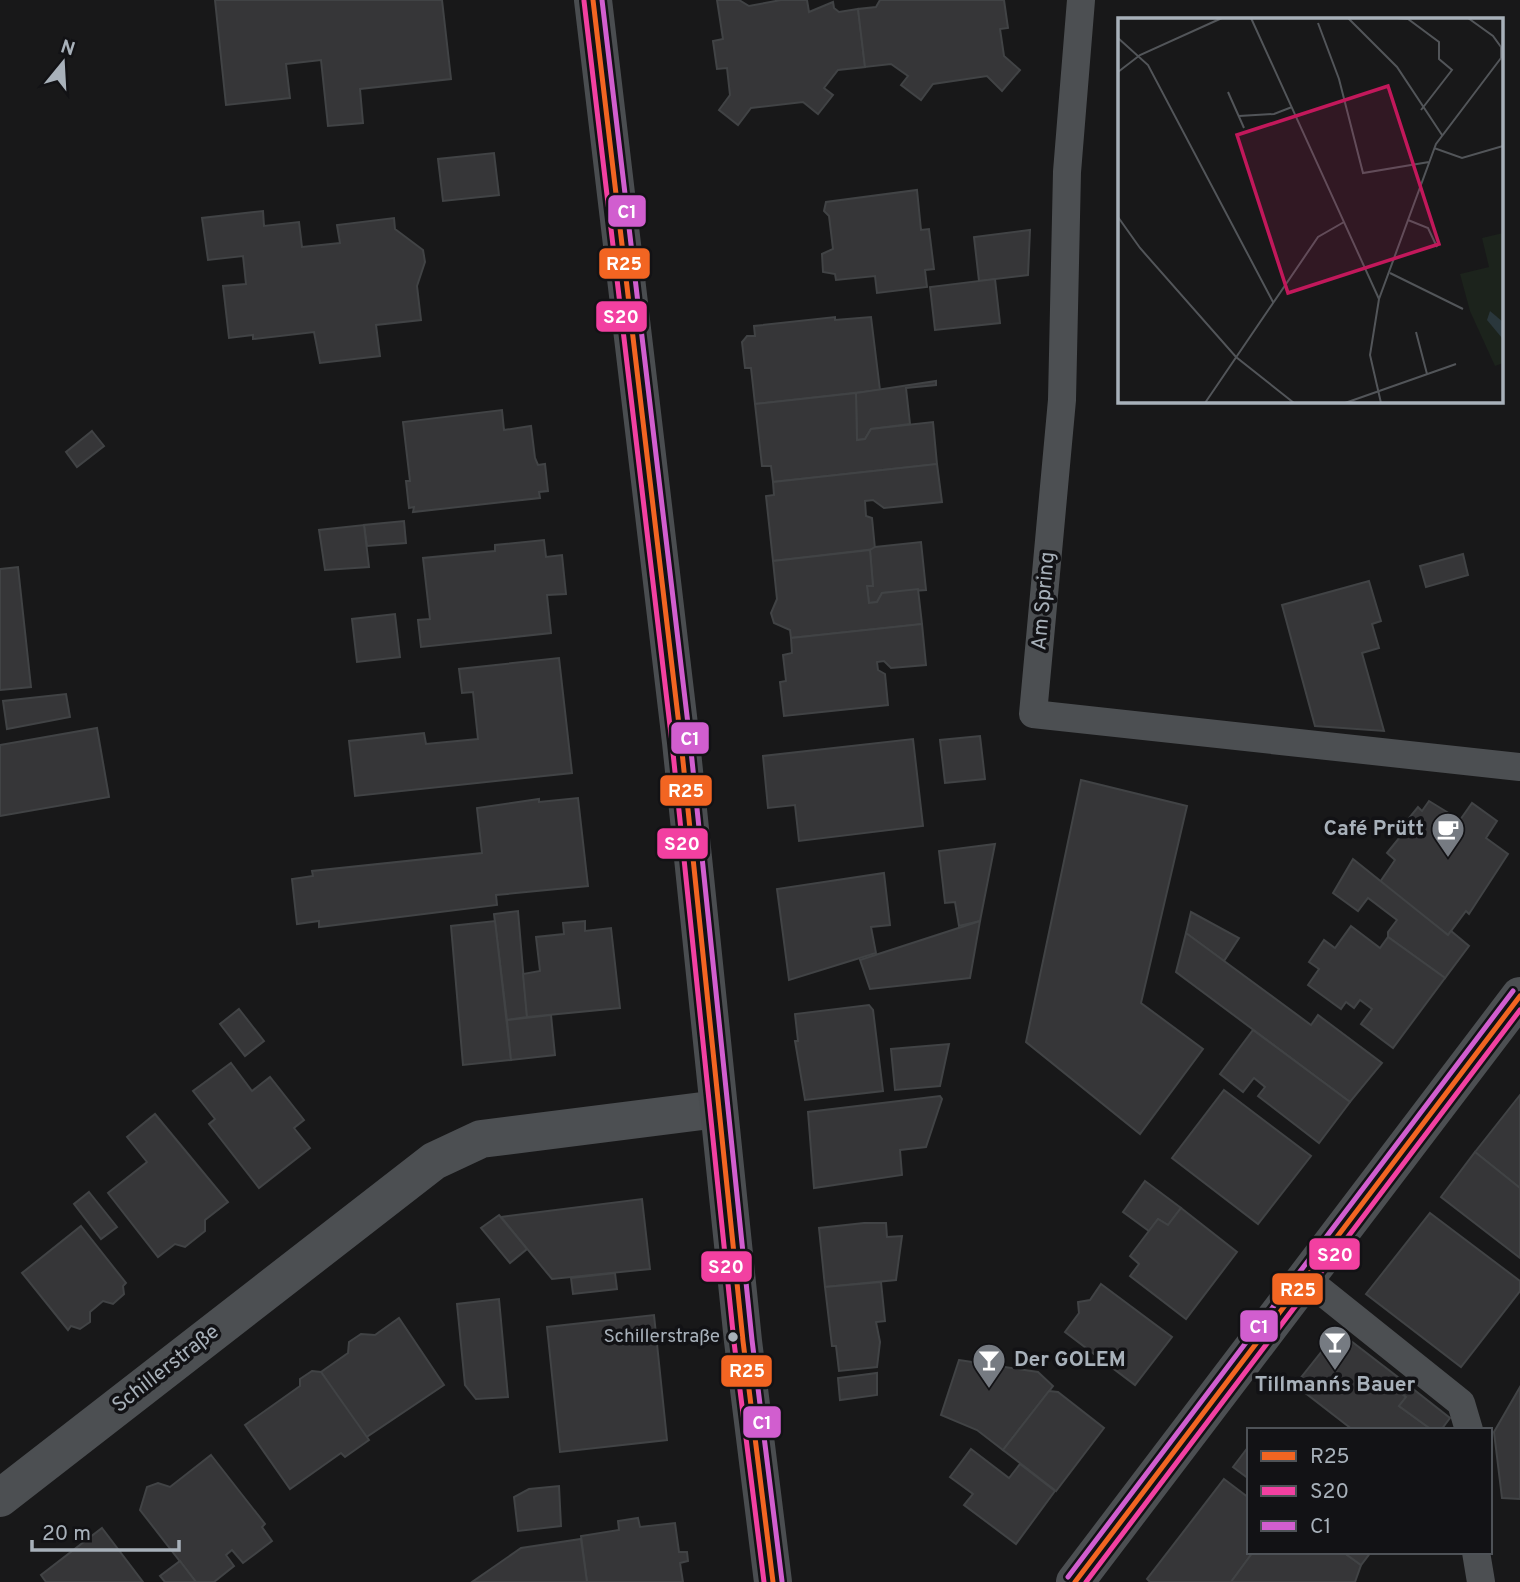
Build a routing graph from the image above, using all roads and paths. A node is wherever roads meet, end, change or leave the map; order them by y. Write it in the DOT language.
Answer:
graph roads {
  1 [pos="593,0"];
  2 [pos="1081,0"];
  3 [pos="1520,767"];
  4 [pos="1520,996"];
  5 [pos="718,1109"];
  6 [pos="1305,1278"];
  7 [pos="1468,1428"];
  8 [pos="0,1498"];
  9 [pos="1476,1554"];
  10 [pos="773,1582"];
  11 [pos="1075,1582"];
  12 [pos="1481,1582"];
  1 -- 5 [label="street"];
  2 -- 3 [label="lane, Am Spring"];
  4 -- 6 [label="street"];
  5 -- 8 [label="street, Schillerstraße"];
  5 -- 10 [label="street"];
  6 -- 7 [label="lane"];
  6 -- 11 [label="street"];
  9 -- 12 [label="lane"];
}
